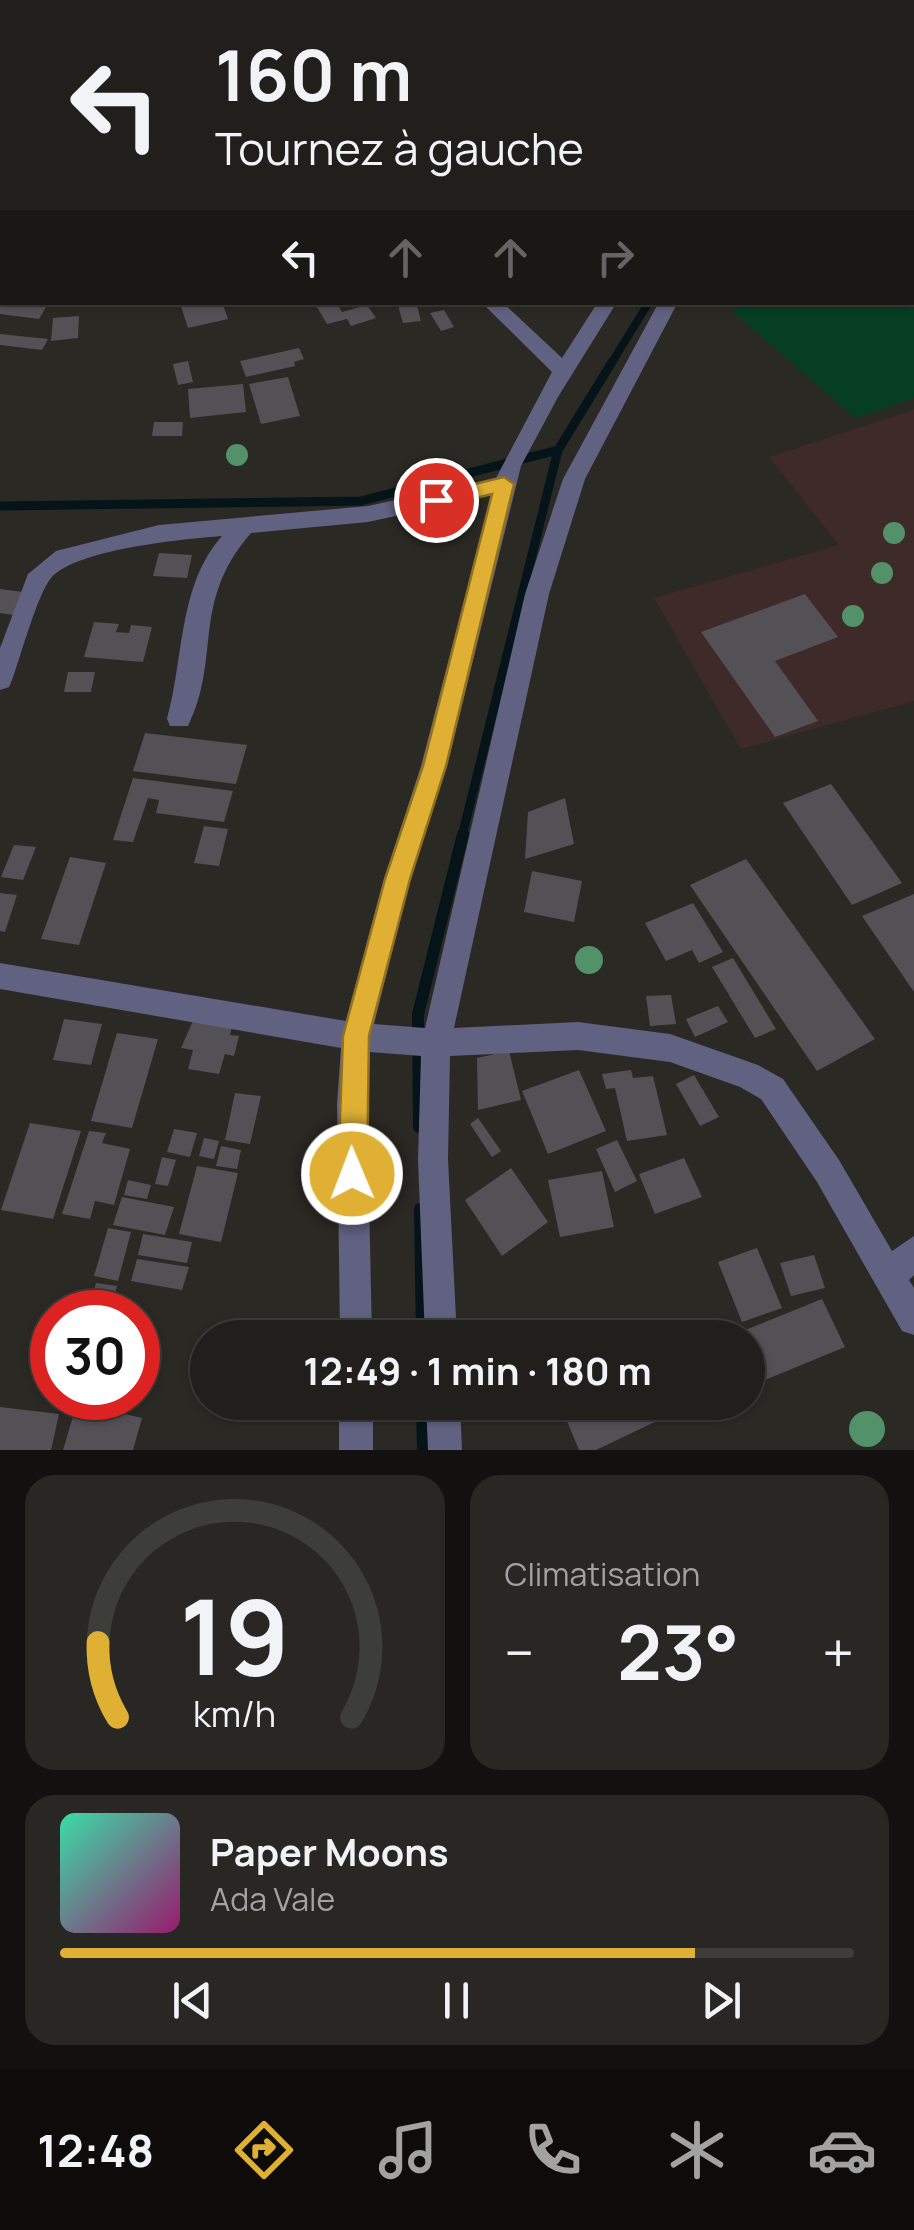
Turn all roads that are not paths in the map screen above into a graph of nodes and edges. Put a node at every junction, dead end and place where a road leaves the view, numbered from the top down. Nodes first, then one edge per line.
1 (493, 305) edge
2 (606, 305) edge
3 (667, 305) edge
4 (563, 371) junction
5 (512, 464) junction
6 (244, 525) junction
7 (0, 680) edge
8 (180, 720) dead end
9 (0, 976) edge
10 (356, 1036) junction
11 (436, 1043) junction
12 (914, 1252) edge
13 (890, 1276) junction
14 (914, 1319) edge
15 (356, 1320) edge
16 (439, 1320) edge
17 (356, 1420) edge
18 (444, 1420) edge
19 (356, 1450) edge
20 (445, 1450) edge

1 - 4 street
2 - 4 street
3 - 11 street
4 - 5 street
5 - 6 street
5 - 10 street
6 - 7 street
6 - 8 street
9 - 10 street
10 - 11 street
10 - 15 street
11 - 13 street
11 - 16 street
12 - 13 street
13 - 14 street
17 - 19 street
18 - 20 street

